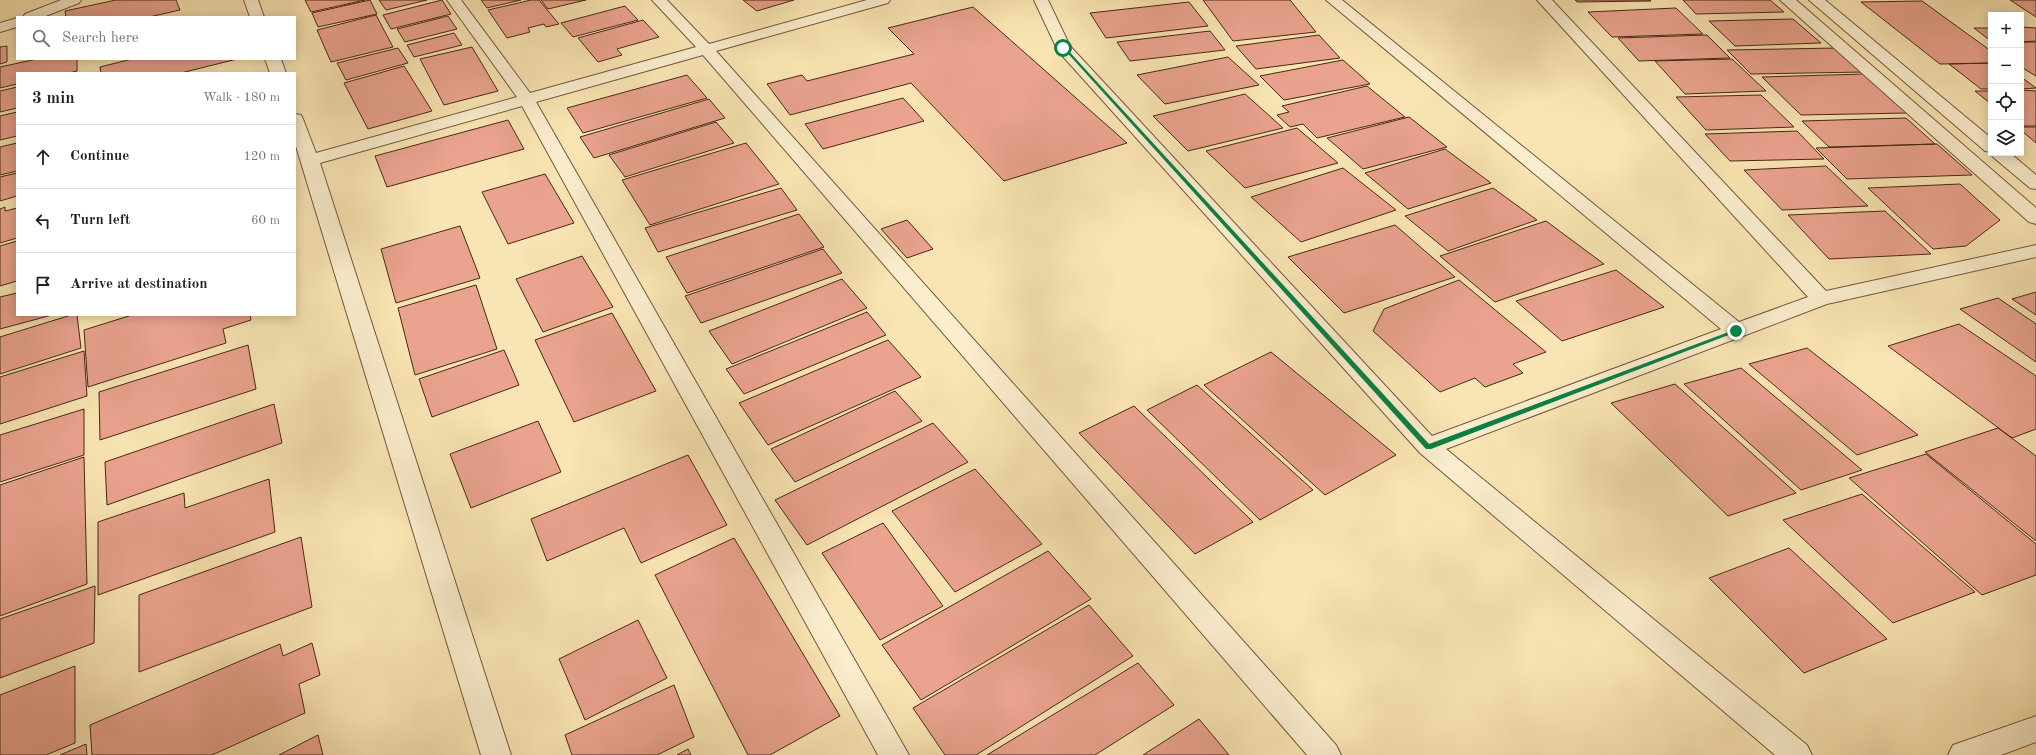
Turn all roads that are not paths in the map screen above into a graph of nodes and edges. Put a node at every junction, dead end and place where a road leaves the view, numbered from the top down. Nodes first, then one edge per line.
1 (74, 0) edge
2 (251, 0) edge
3 (454, 0) edge
4 (659, 0) edge
5 (883, 0) edge
6 (1041, 0) edge
7 (1333, 0) edge
8 (1544, 0) edge
9 (1787, 0) edge
10 (1816, 0) edge
11 (33, 16) edge
12 (257, 16) edge
13 (16, 22) edge
14 (0, 28) edge
15 (706, 49) junction
16 (273, 60) edge
17 (278, 72) edge
18 (527, 100) junction
19 (296, 123) edge
20 (1988, 144) edge
21 (2003, 156) edge
22 (310, 160) junction
23 (2036, 184) edge
24 (2036, 218) edge
25 (2036, 251) edge
26 (1822, 299) junction
27 (1736, 331) junction
28 (1428, 447) junction
29 (2036, 728) edge
30 (496, 755) edge
31 (894, 755) edge
32 (1326, 755) edge
33 (1797, 755) edge
34 (1963, 755) edge

1 - 11 street
2 - 12 street
3 - 18 street
4 - 15 street
5 - 15 street
6 - 28 street
7 - 27 street
8 - 26 street
9 - 24 street
10 - 20 street
13 - 14 street
15 - 18 street
15 - 32 street
16 - 17 street
18 - 22 street
18 - 31 street
19 - 22 street
21 - 23 street
22 - 30 street
25 - 26 street
26 - 27 street
27 - 28 street
28 - 33 street
29 - 34 street

